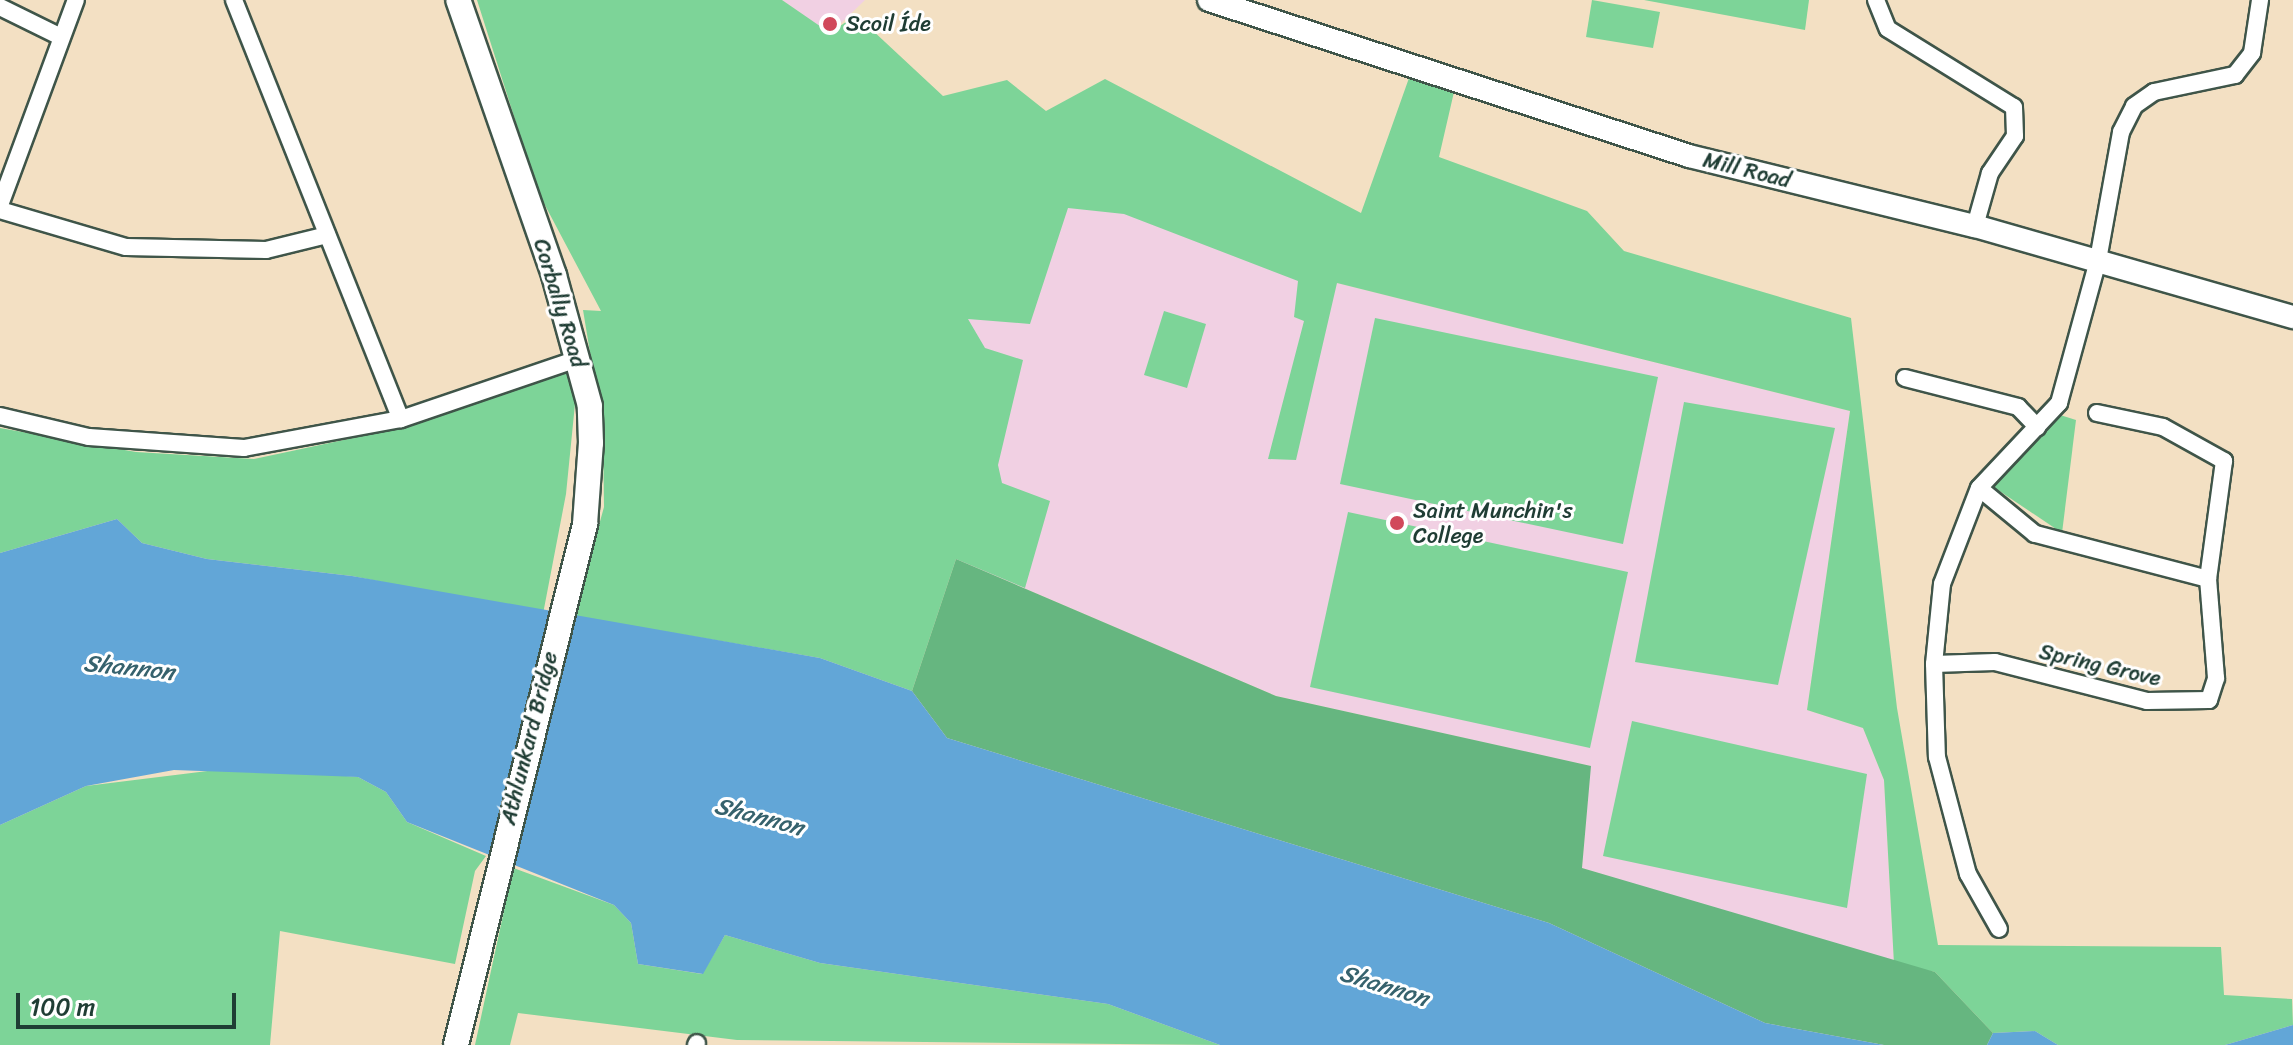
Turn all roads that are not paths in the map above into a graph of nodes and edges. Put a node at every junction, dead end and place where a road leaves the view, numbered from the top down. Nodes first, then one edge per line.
1 (76, 0) edge
2 (234, 0) edge
3 (458, 0) edge
4 (1209, 0) edge
5 (1876, 0) edge
6 (2260, 0) edge
7 (0, 7) edge
8 (61, 37) junction
9 (0, 207) edge
10 (1975, 226) junction
11 (327, 235) junction
12 (2098, 260) junction
13 (2293, 317) edge
14 (577, 359) junction
15 (1905, 378) dead end
16 (2097, 413) dead end
17 (0, 416) edge
18 (401, 419) junction
19 (2037, 427) junction
20 (1979, 488) junction
21 (2208, 579) junction
22 (561, 615) joint
23 (1934, 664) junction
24 (1999, 929) dead end
25 (456, 1045) edge

1 - 8 street
2 - 11 street
3 - 14 main road, Corbally Road
4 - 10 street, Mill Road
5 - 10 street
6 - 12 street
7 - 8 street
8 - 9 street
9 - 11 street
10 - 12 street, Mill Road
11 - 18 street
12 - 13 street, Mill Road
12 - 19 street
14 - 18 street
14 - 22 main road, Corbally Road
15 - 19 street
16 - 21 street
17 - 18 street
19 - 20 street
20 - 21 street
20 - 23 street
21 - 23 street, Spring Grove
22 - 25 main road, Athlunkard Bridge
23 - 24 street

